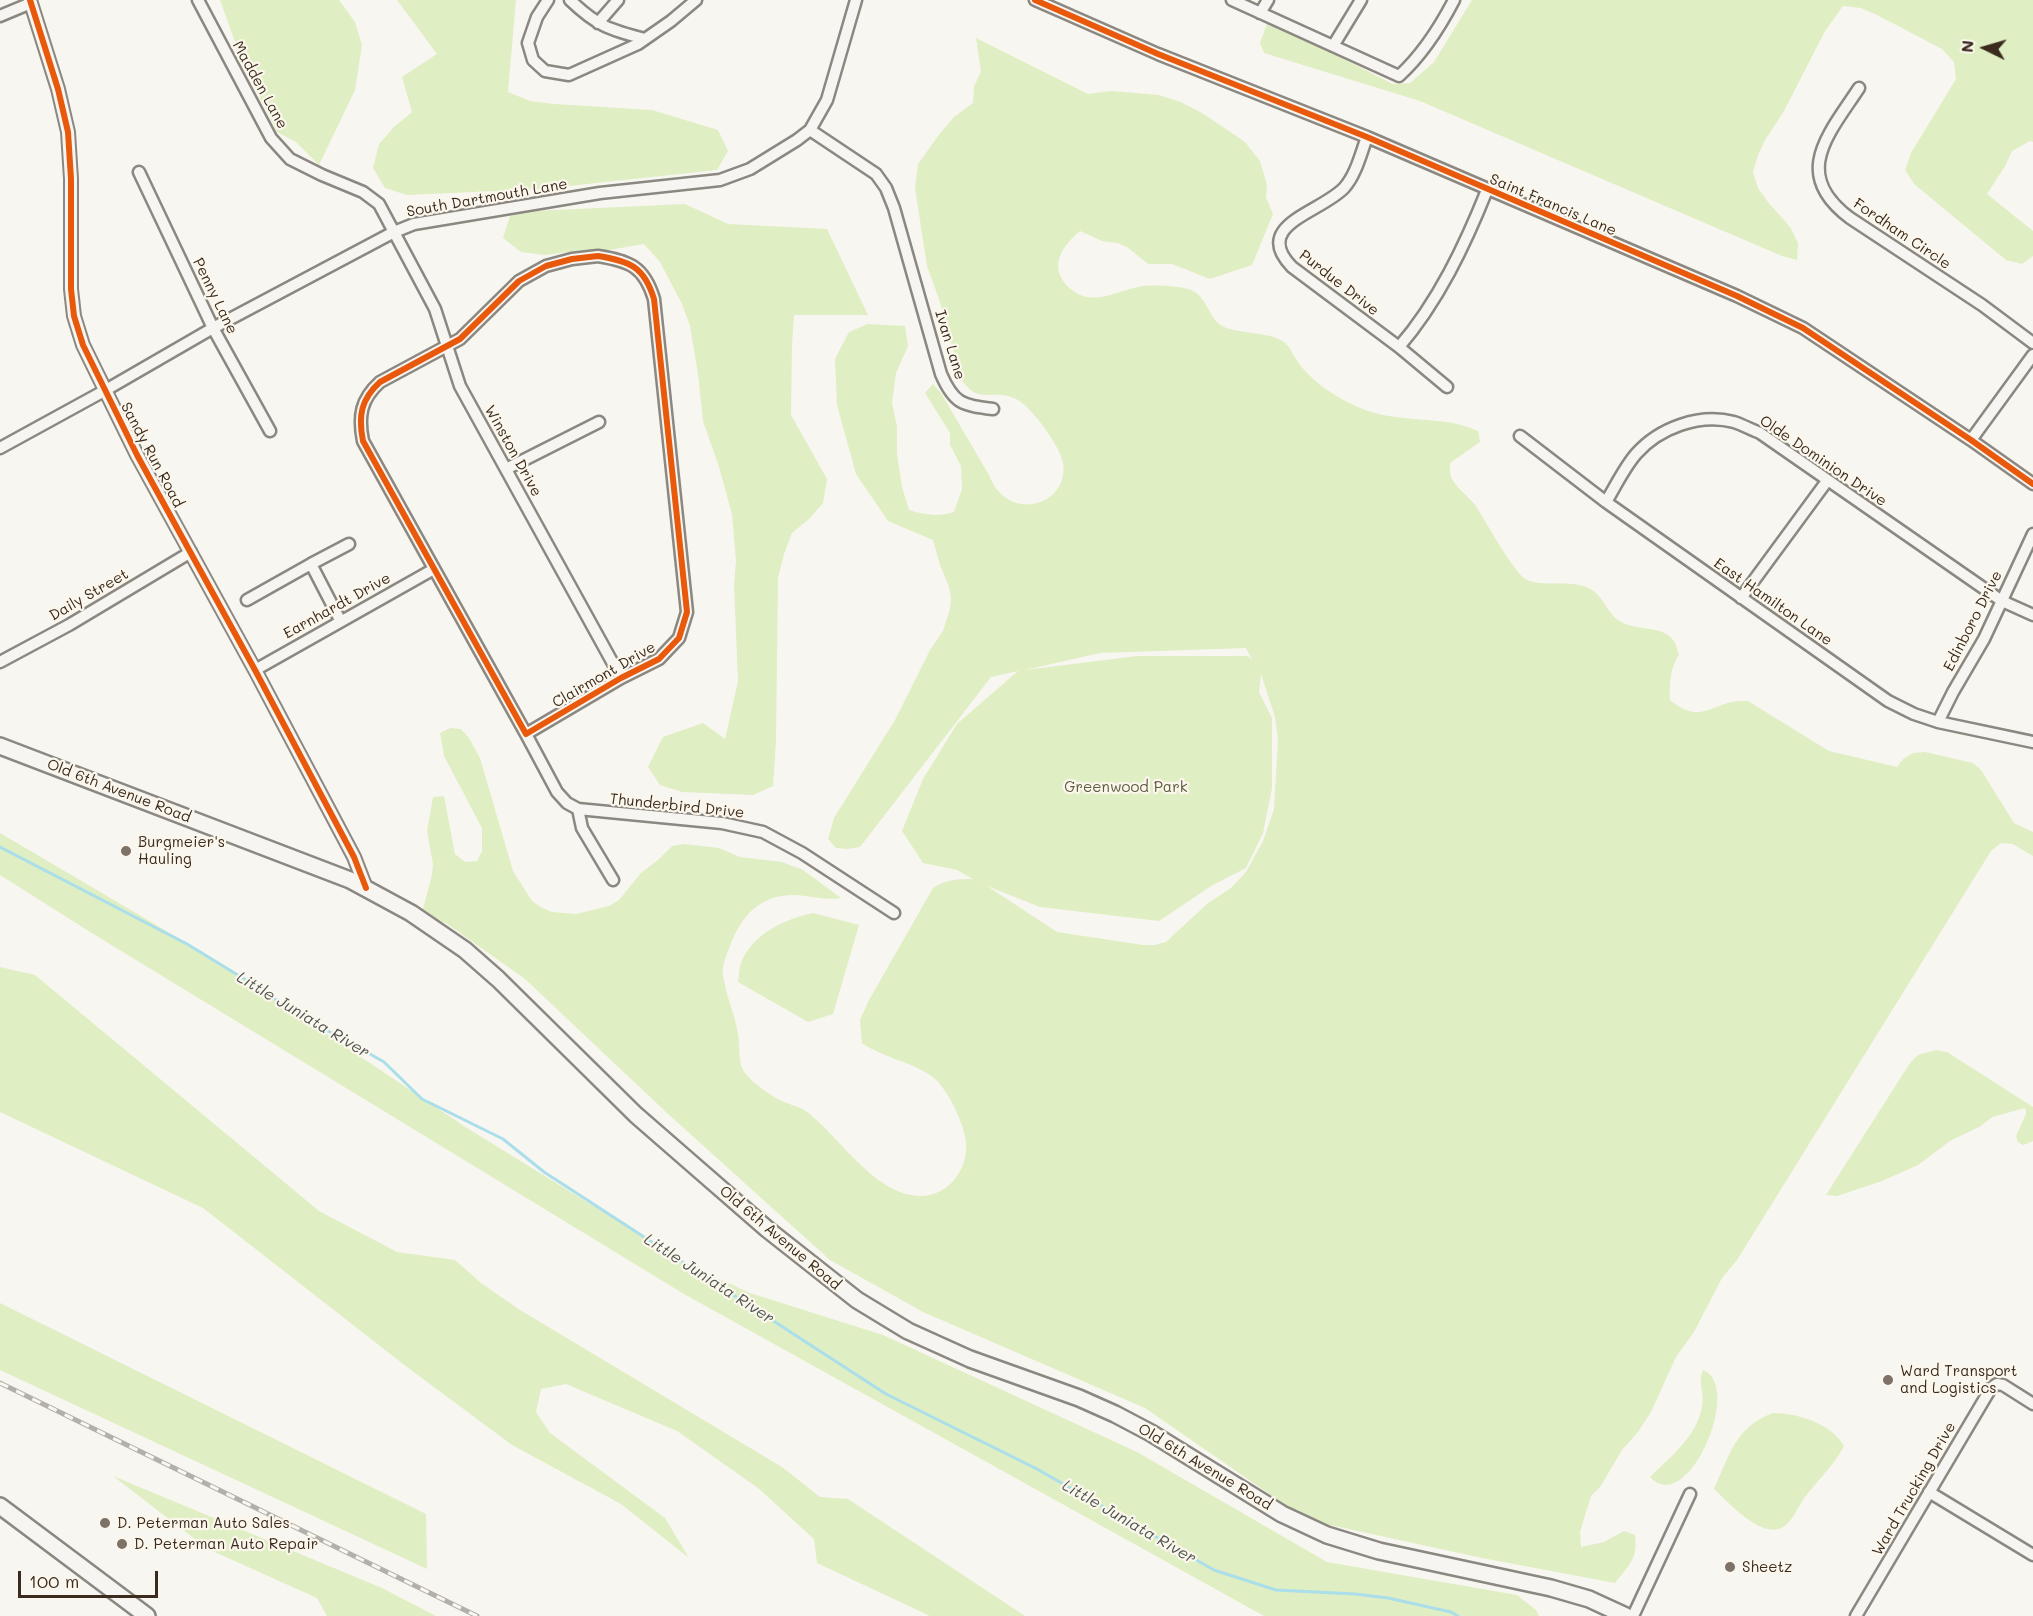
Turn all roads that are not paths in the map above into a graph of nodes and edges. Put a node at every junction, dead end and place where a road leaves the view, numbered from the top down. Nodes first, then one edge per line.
1 (198, 0) edge
2 (548, 0) edge
3 (570, 0) edge
4 (618, 0) edge
5 (696, 0) edge
6 (856, 0) edge
7 (1035, 0) edge
8 (1232, 0) edge
9 (1268, 0) edge
10 (1361, 0) edge
11 (1454, 0) edge
12 (30, 2) edge
13 (1260, 13) junction
14 (0, 16) edge
15 (598, 23) junction
16 (645, 39) junction
17 (1333, 46) junction
18 (1859, 88) dead end
19 (810, 130) junction
20 (1367, 137) junction
21 (139, 172) dead end
22 (1487, 190) junction
23 (394, 232) junction
24 (213, 328) junction
25 (2033, 343) edge
26 (448, 345) junction
27 (1399, 347) junction
28 (2033, 355) edge
29 (1447, 387) dead end
30 (104, 391) junction
31 (993, 409) dead end
32 (599, 422) dead end
33 (270, 431) dead end
34 (1520, 436) dead end
35 (1971, 440) junction
36 (0, 448) edge
37 (506, 469) junction
38 (1827, 481) junction
39 (2033, 484) edge
40 (1606, 502) junction
41 (2033, 534) edge
42 (349, 544) dead end
43 (191, 552) junction
44 (311, 564) junction
45 (434, 568) junction
46 (1741, 598) junction
47 (247, 600) dead end
48 (2002, 601) junction
49 (2033, 615) edge
50 (340, 620) junction
51 (0, 662) edge
52 (255, 670) junction
53 (621, 678) junction
54 (1938, 722) junction
55 (526, 734) junction
56 (2033, 742) edge
57 (0, 746) edge
58 (578, 809) junction
59 (613, 880) dead end
60 (366, 888) junction
61 (894, 913) dead end
62 (2033, 1404) edge
63 (1929, 1492) junction
64 (1690, 1494) dead end
65 (0, 1506) edge
66 (2033, 1555) edge
67 (147, 1616) edge
68 (1626, 1616) edge
69 (1633, 1616) edge
70 (1856, 1616) edge

1 - 23 street, Madden Lane
2 - 16 street
3 - 15 street
4 - 15 street
5 - 16 street
6 - 19 street, South Dartmouth Lane
7 - 20 street, Saint Francis Lane
8 - 13 street
9 - 13 street
10 - 17 street
11 - 17 street
12 - 14 street
12 - 30 street, Sandy Run Road
13 - 17 street
15 - 16 street
18 - 25 street, Fordham Circle
19 - 23 street, South Dartmouth Lane
19 - 31 street, Ivan Lane
20 - 22 street, Saint Francis Lane
20 - 27 street, Purdue Drive
21 - 24 street, Penny Lane
22 - 27 street
22 - 35 street, Saint Francis Lane
23 - 24 street, South Dartmouth Lane
23 - 26 street, Winston Drive
24 - 30 street, South Dartmouth Lane
24 - 33 street, Penny Lane
26 - 37 street, Winston Drive
26 - 45 street, Clairmont Drive
26 - 53 street, Clairmont Drive
27 - 29 street, Purdue Drive
28 - 35 street
30 - 36 street, South Dartmouth Lane
30 - 43 street, Sandy Run Road
32 - 37 street
34 - 40 street, East Hamilton Lane
35 - 39 street, Saint Francis Lane
37 - 53 street, Winston Drive
38 - 40 street, Olde Dominion Drive
38 - 46 street
38 - 48 street, Olde Dominion Drive
40 - 46 street, East Hamilton Lane
41 - 48 street, Edinboro Drive
42 - 44 street
43 - 51 street, Daily Street
43 - 52 street, Sandy Run Road
44 - 47 street
44 - 50 street
45 - 50 street, Earnhardt Drive
45 - 55 street, Clairmont Drive
46 - 54 street, East Hamilton Lane
48 - 49 street, Olde Dominion Drive
48 - 54 street, Edinboro Drive
50 - 52 street, Earnhardt Drive
52 - 60 street, Sandy Run Road
53 - 55 street, Clairmont Drive
54 - 56 street, East Hamilton Lane
55 - 58 street, Clairmont Drive
57 - 60 main road, Old 6th Avenue Road
58 - 59 street
58 - 61 street, Thunderbird Drive
60 - 68 main road, Old 6th Avenue Road
62 - 63 street, Ward Trucking Drive
63 - 66 street
63 - 70 street, Ward Trucking Drive
64 - 69 street
65 - 67 main road

